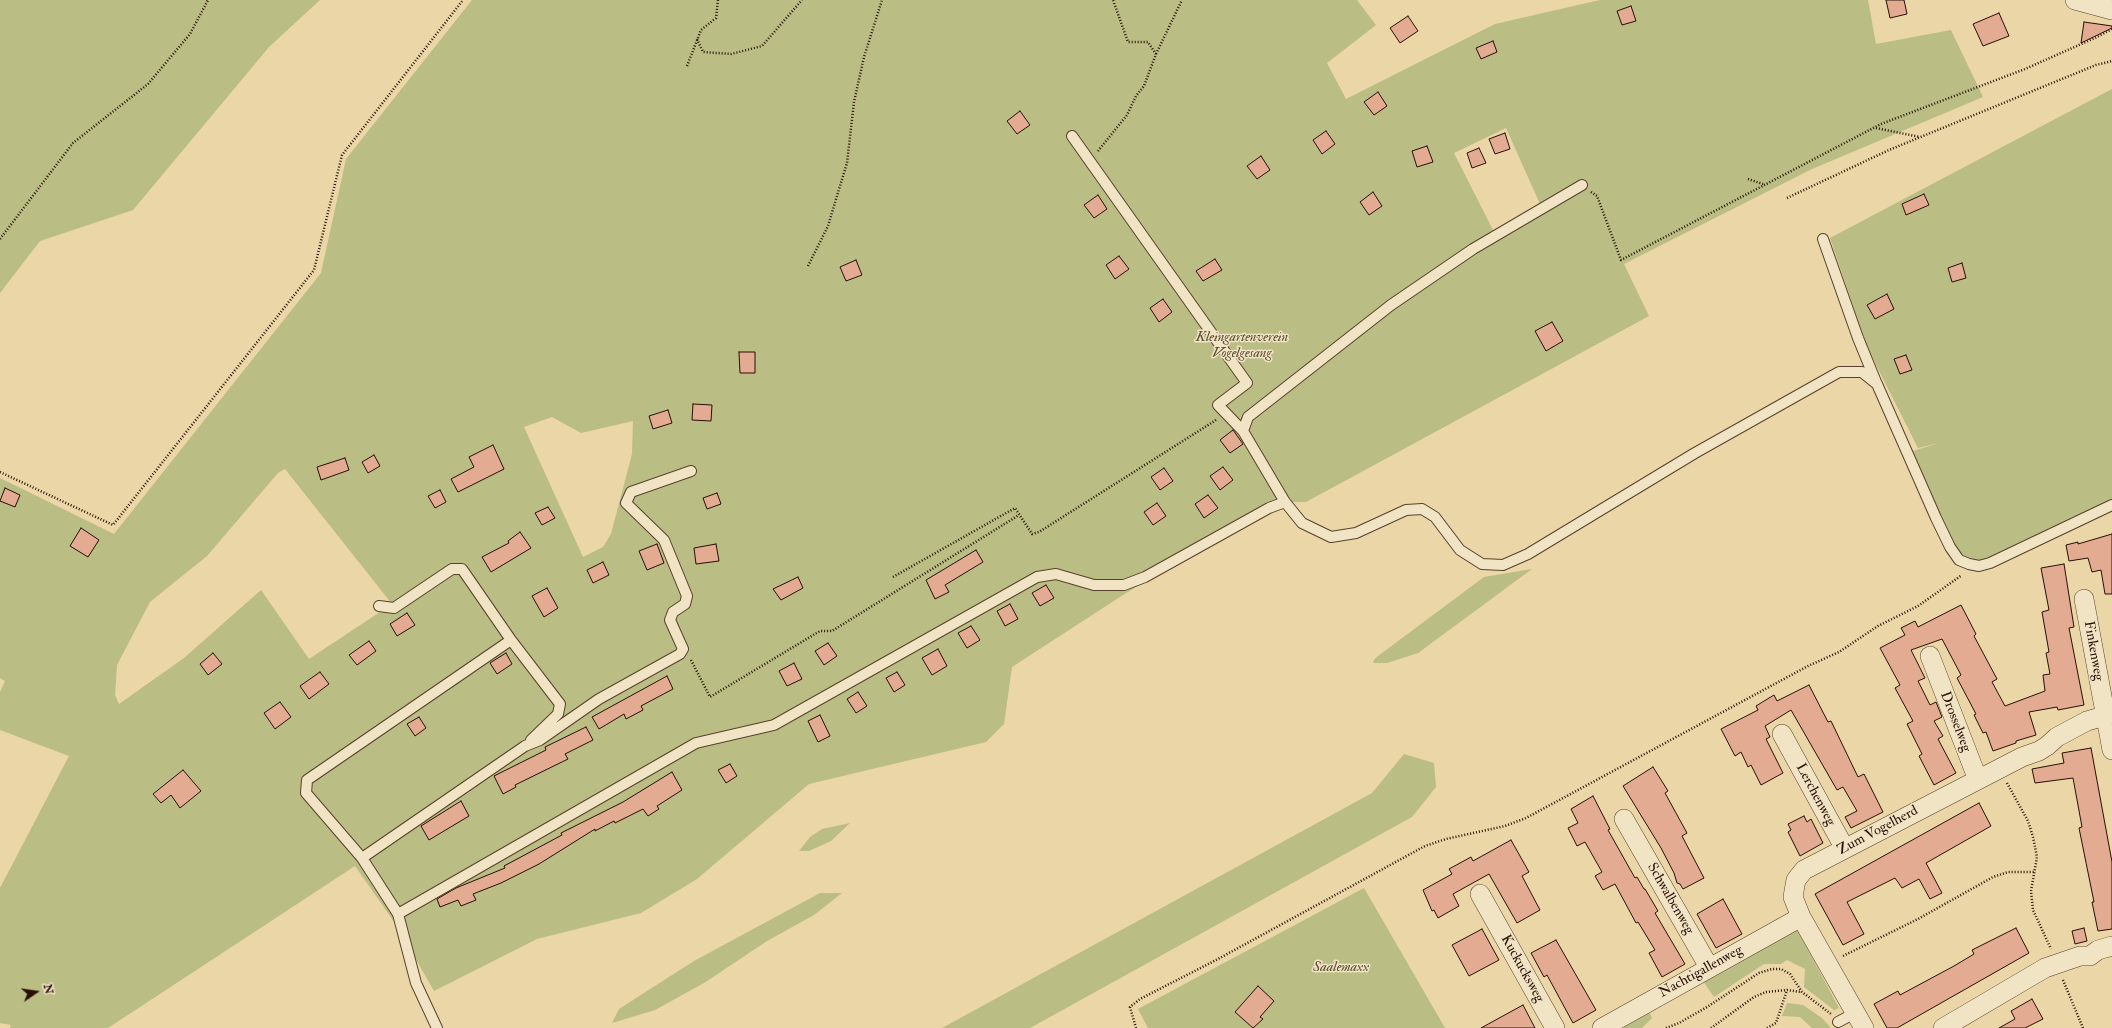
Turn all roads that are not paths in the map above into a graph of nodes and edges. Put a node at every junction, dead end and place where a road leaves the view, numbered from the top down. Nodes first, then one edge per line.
1 (2075, 0) edge
2 (2112, 10) edge
3 (1072, 136) dead end
4 (1582, 185) road end
5 (1823, 239) dead end
6 (1877, 384) junction
7 (1243, 431) junction
8 (691, 471) dead end
9 (1285, 502) junction
10 (2112, 505) edge
11 (2084, 599) dead end
12 (380, 606) dead end
13 (511, 640) junction
14 (1929, 662) dead end
15 (2108, 714) edge
16 (1783, 739) dead end
17 (525, 746) junction
18 (2112, 750) edge
19 (1978, 780) junction
20 (1626, 829) dead end
21 (1845, 849) junction
22 (362, 858) junction
23 (1482, 907) dead end
24 (398, 914) junction
25 (1801, 917) junction
26 (2112, 946) edge
27 (1709, 967) junction
28 (1859, 1020) edge
29 (1838, 1022) road end
30 (437, 1028) edge
31 (1554, 1028) edge
32 (1602, 1028) edge
33 (1943, 1028) edge

1 - 2 street
3 - 7 lane
4 - 7 lane
5 - 6 lane
6 - 9 lane
6 - 10 lane
7 - 9 lane
8 - 17 lane
9 - 24 lane
11 - 15 street, Finkenweg
12 - 13 lane
13 - 17 lane
13 - 22 lane
14 - 19 street, Drosselweg
15 - 18 street, Finkenweg
15 - 19 street, Zum Vogelherd
16 - 21 street, Lerchenweg
17 - 22 lane
19 - 21 street, Zum Vogelherd
20 - 27 street, Schwalbenweg
21 - 25 street, Zum Vogelherd
22 - 24 lane
23 - 31 street, Kuckucksweg
24 - 30 lane
25 - 27 street, Nachtigallenweg
25 - 28 street, Zum Vogelherd
26 - 33 street
27 - 32 street, Nachtigallenweg
28 - 29 lane

